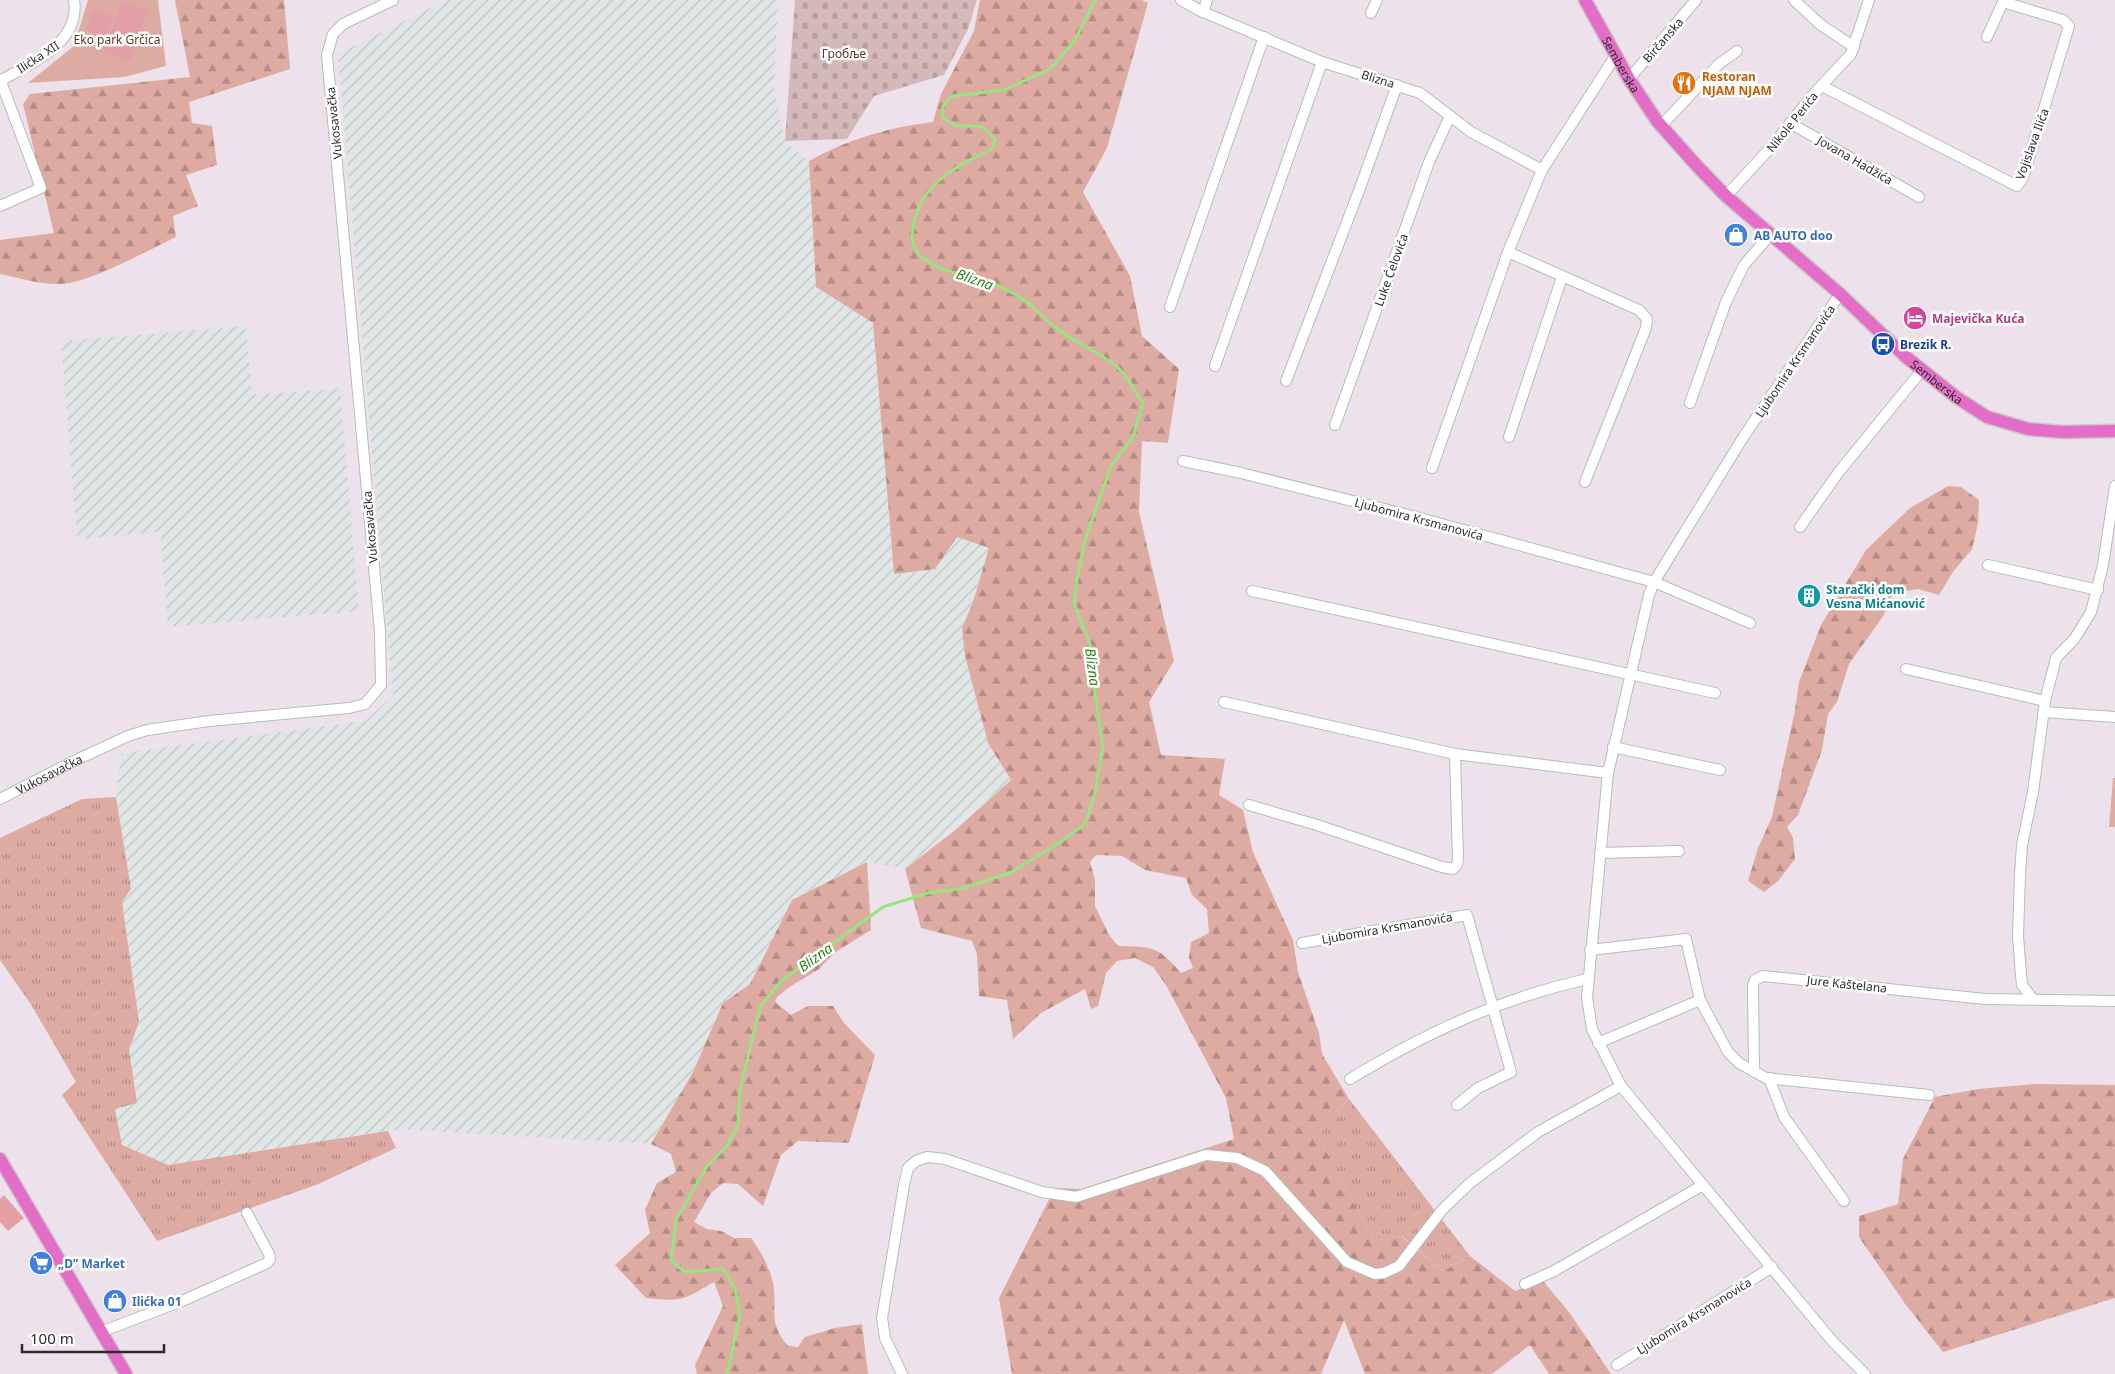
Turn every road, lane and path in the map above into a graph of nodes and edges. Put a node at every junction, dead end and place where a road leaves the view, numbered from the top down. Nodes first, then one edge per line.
1 (74, 0) edge
2 (393, 0) edge
3 (1181, 0) edge
4 (1207, 0) edge
5 (1376, 0) edge
6 (1585, 0) edge
7 (1696, 0) edge
8 (1794, 0) edge
9 (1869, 0) edge
10 (1203, 12) junction
11 (1370, 13) dead end
12 (1264, 37) junction
13 (1987, 37) dead end
14 (1854, 47) junction
15 (1737, 51) dead end
16 (1616, 55) junction
17 (1322, 62) junction
18 (1629, 79) junction
19 (0, 80) edge
20 (1397, 85) junction
21 (1822, 86) junction
22 (1450, 116) junction
23 (1790, 124) junction
24 (1661, 126) junction
25 (1542, 170) junction
26 (1726, 196) junction
27 (1919, 197) dead end
28 (0, 206) edge
29 (1770, 234) junction
30 (1508, 252) junction
31 (1562, 276) junction
32 (1840, 294) junction
33 (1170, 307) dead end
34 (1215, 366) dead end
35 (1922, 370) junction
36 (1286, 381) dead end
37 (1690, 403) dead end
38 (1336, 426) dead end
39 (2115, 431) edge
40 (1509, 437) dead end
41 (1183, 461) dead end
42 (1432, 468) dead end
43 (1585, 482) dead end
44 (2115, 486) edge
45 (1800, 526) dead end
46 (1988, 565) dead end
47 (1654, 582) junction
48 (2098, 590) junction
49 (1252, 591) dead end
50 (1750, 623) dead end
51 (1906, 669) dead end
52 (1632, 673) junction
53 (1715, 693) dead end
54 (1224, 702) dead end
55 (2044, 707) junction
56 (2115, 717) edge
57 (1613, 747) junction
58 (1455, 754) junction
59 (1720, 770) dead end
60 (1608, 773) junction
61 (0, 799) edge
62 (1249, 806) dead end
63 (1679, 851) dead end
64 (1600, 852) junction
65 (1302, 943) dead end
66 (1590, 950) junction
67 (1587, 980) junction
68 (2022, 985) junction
69 (2032, 998) junction
70 (2013, 999) junction
71 (1700, 1000) junction
72 (2115, 1001) edge
73 (1492, 1006) junction
74 (1598, 1043) junction
75 (1754, 1072) junction
76 (1769, 1078) junction
77 (1350, 1079) dead end
78 (1621, 1086) junction
79 (1929, 1095) dead end
80 (1457, 1105) dead end
81 (2, 1168) edge
82 (1703, 1185) junction
83 (1844, 1201) dead end
84 (248, 1213) dead end
85 (1772, 1267) junction
86 (1526, 1284) dead end
87 (101, 1332) junction
88 (1617, 1365) dead end
89 (126, 1374) edge
90 (902, 1374) edge
91 (1865, 1374) edge

1 - 19 street, Ilićka XII
2 - 61 street, Vukosavačka
3 - 10 street, Blizna
4 - 10 street
5 - 11 street
6 - 16 main road, Semberska
7 - 18 street, Birčanska
8 - 14 street
9 - 14 street, Nikole Perića
10 - 12 street, Blizna
12 - 17 street, Blizna
12 - 33 street
13 - 21 street, Vojislava Ilića
14 - 21 street, Nikole Perića
15 - 24 street
16 - 18 main road, Semberska
16 - 25 street
17 - 20 street, Blizna
17 - 34 street
18 - 24 main road, Semberska
19 - 28 street
20 - 22 street, Blizna
20 - 36 street
21 - 23 street, Nikole Perića
22 - 25 street, Blizna
22 - 38 street, Luke Ćelovića
23 - 26 street, Nikole Perića
23 - 27 street, Jovana Hadžića
24 - 26 main road, Semberska
25 - 30 street
26 - 29 main road, Semberska
29 - 32 main road, Semberska
29 - 37 street
30 - 31 street
30 - 42 street
31 - 40 street
31 - 43 street
32 - 35 main road, Semberska
32 - 47 street, Ljubomira Krsmanovića
35 - 39 main road, Semberska
35 - 45 street
41 - 47 street, Ljubomira Krsmanovića
44 - 48 street
46 - 48 street
47 - 50 street, Ljubomira Krsmanovića
47 - 52 street, Ljubomira Krsmanovića
48 - 55 street
49 - 52 street
51 - 55 street
52 - 53 street
52 - 57 street, Ljubomira Krsmanovića
54 - 58 street
55 - 56 street
55 - 68 street
57 - 59 street
57 - 60 street, Ljubomira Krsmanovića
58 - 60 street
58 - 62 street
60 - 64 street, Ljubomira Krsmanovića
63 - 64 street
64 - 66 street, Ljubomira Krsmanovića
65 - 73 street, Ljubomira Krsmanovića
66 - 67 street, Ljubomira Krsmanovića
66 - 71 street
67 - 73 street
67 - 74 street, Ljubomira Krsmanovića
68 - 69 street
68 - 70 street
69 - 70 street, Jure Kaštelana
69 - 72 street, Jure Kaštelana
70 - 75 street, Jure Kaštelana
71 - 74 street
71 - 75 street
73 - 77 street
73 - 80 street, Ljubomira Krsmanovića
74 - 78 street, Ljubomira Krsmanovića
75 - 76 street
76 - 79 street
76 - 83 street
78 - 82 street, Ljubomira Krsmanovića
78 - 90 street
81 - 87 main road
82 - 85 street, Ljubomira Krsmanovića
82 - 86 street
84 - 87 street
85 - 88 street, Ljubomira Krsmanovića
85 - 91 street, Ljubomira Krsmanovića
87 - 89 main road

